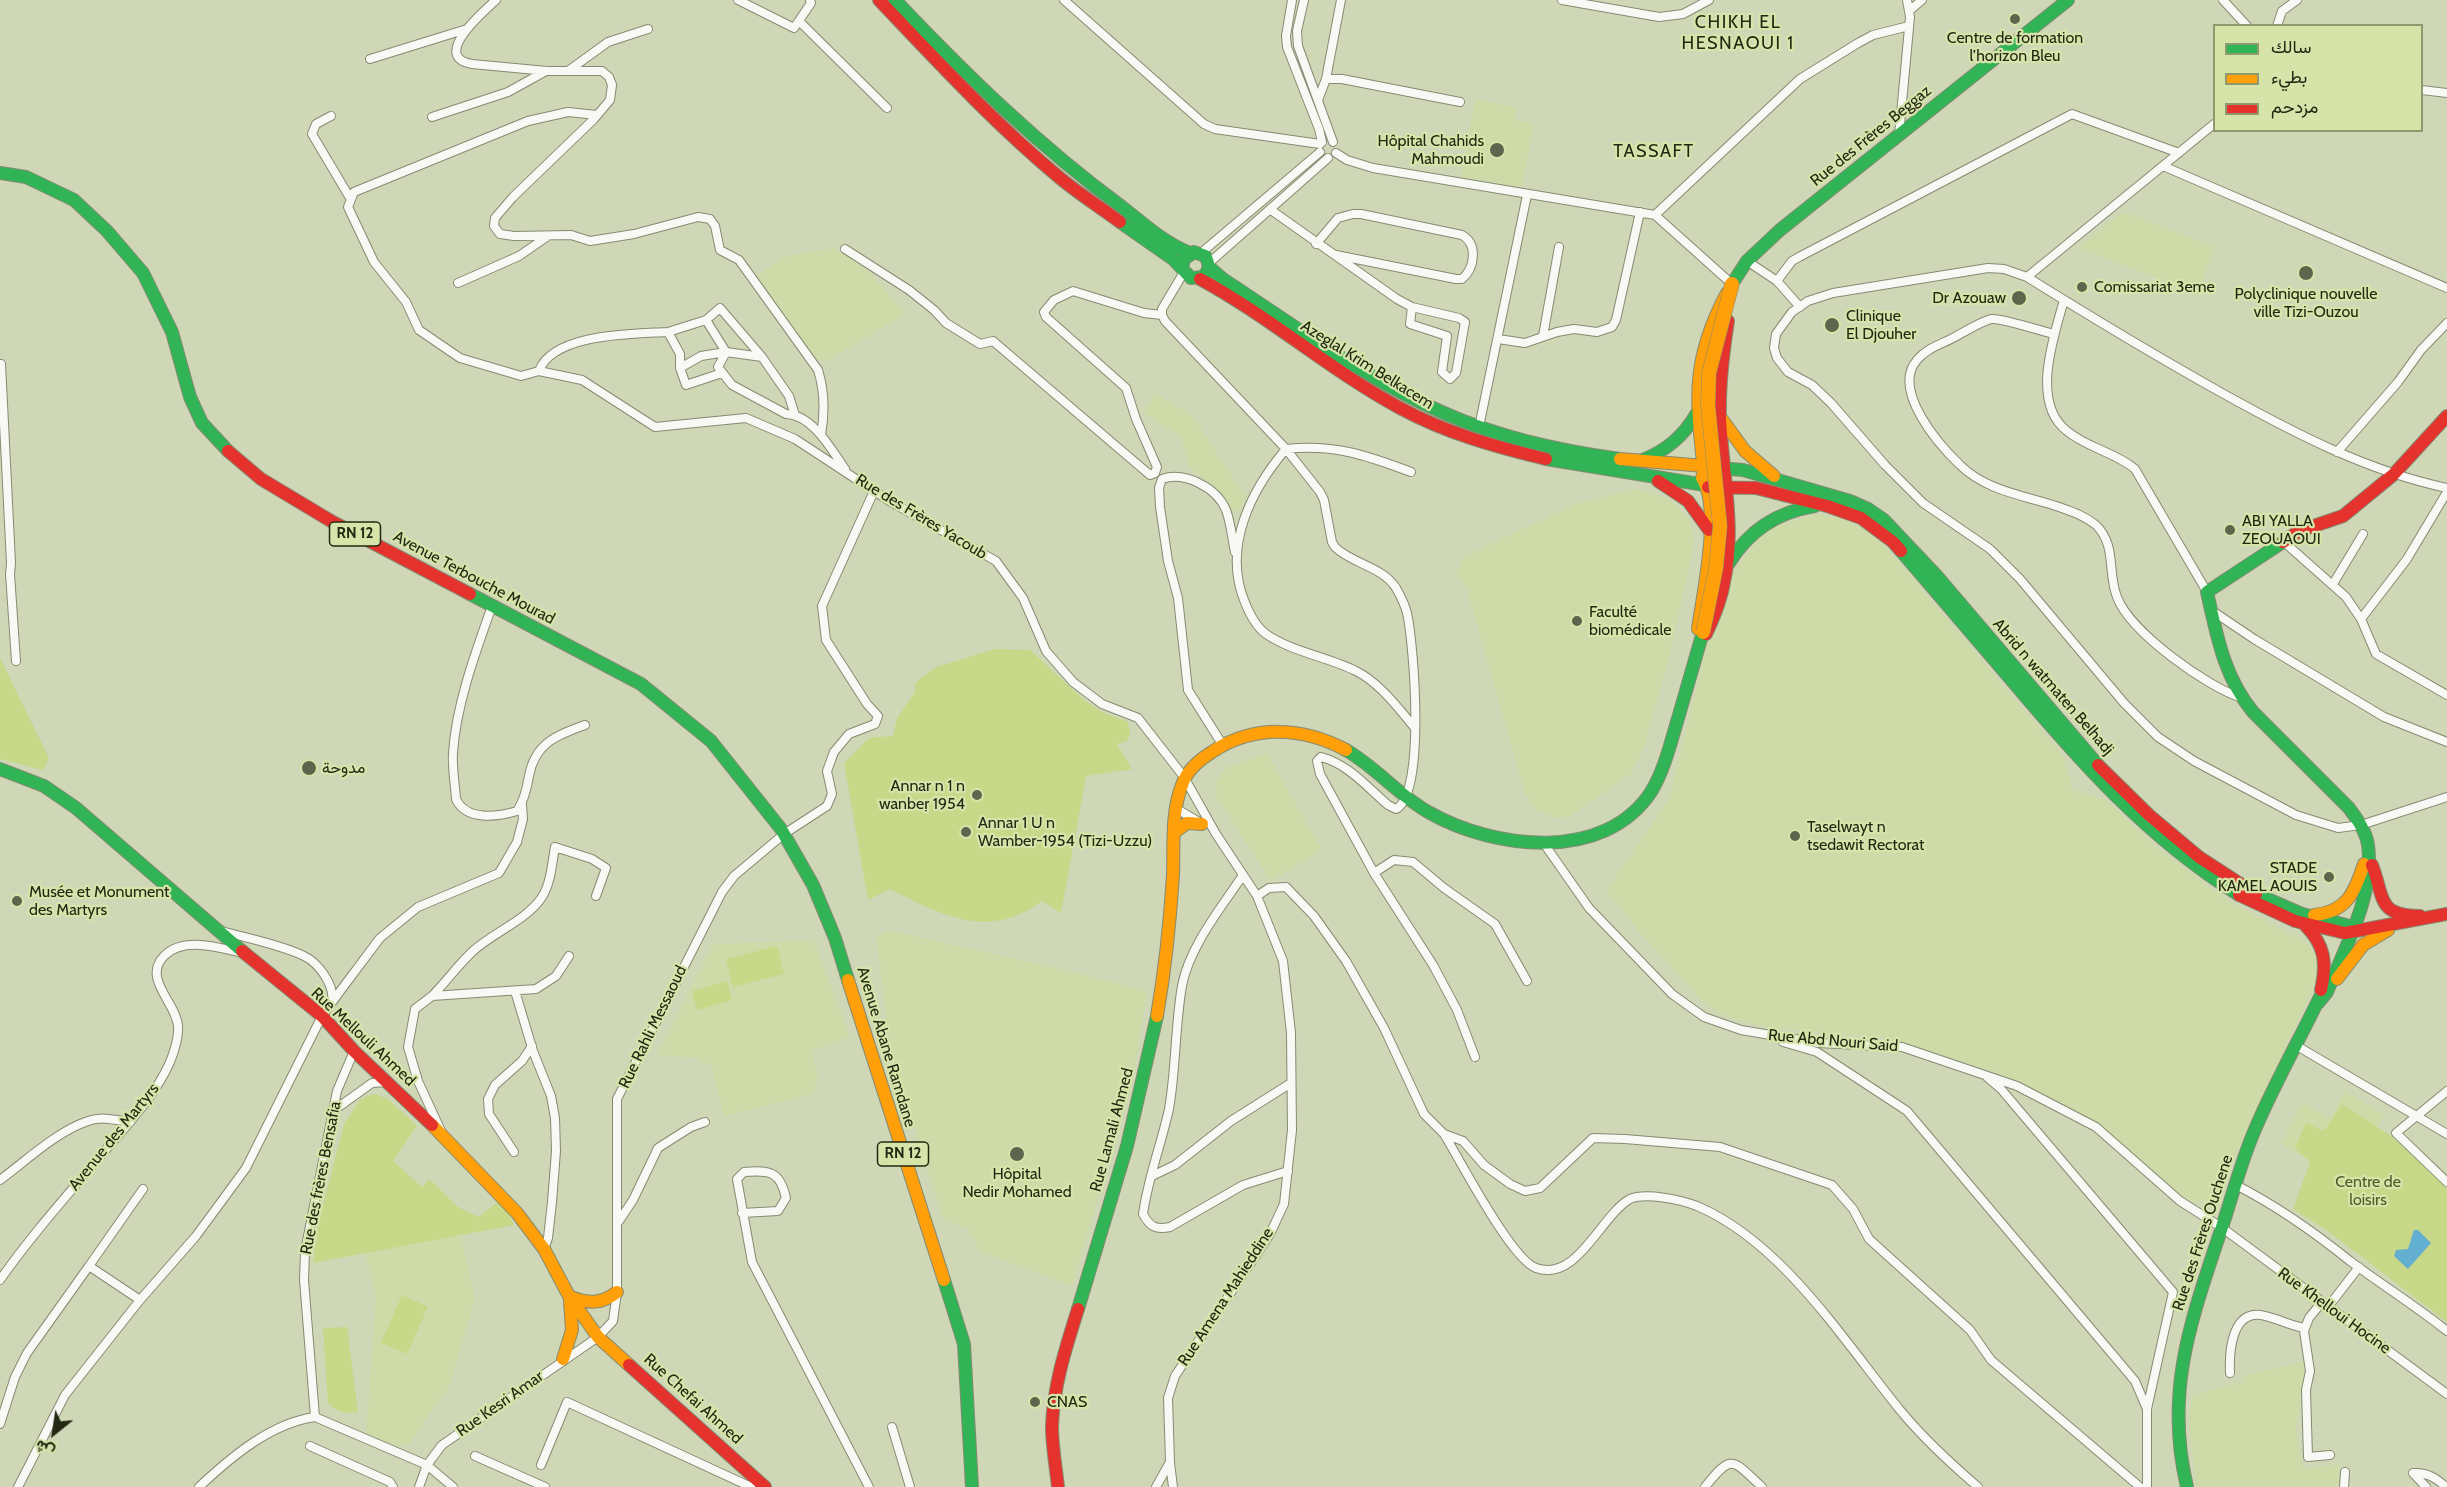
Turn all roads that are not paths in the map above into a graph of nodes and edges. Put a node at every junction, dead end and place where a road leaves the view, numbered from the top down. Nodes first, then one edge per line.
1 (496, 0) edge
2 (738, 0) edge
3 (810, 0) edge
4 (879, 0) edge
5 (895, 0) edge
6 (1064, 0) edge
7 (1292, 0) edge
8 (1304, 0) edge
9 (1341, 0) edge
10 (1562, 0) edge
11 (1709, 0) edge
12 (1907, 0) edge
13 (1922, 0) edge
14 (2068, 0) edge
15 (2223, 0) edge
16 (2297, 0) edge
17 (1909, 11) junction
18 (800, 22) junction
19 (2245, 24) edge
20 (2278, 24) edge
21 (1909, 26) junction
22 (466, 29) junction
23 (648, 29) dead end
24 (370, 60) dead end
25 (547, 71) junction
26 (568, 71) junction
27 (1326, 79) junction
28 (2423, 90) edge
29 (2447, 93) edge
30 (1318, 100) junction
31 (1460, 102) dead end
32 (887, 108) dead end
33 (597, 115) junction
34 (331, 116) dead end
35 (432, 117) dead end
36 (2213, 125) edge
37 (1899, 135) junction
38 (1333, 142) junction
39 (1321, 146) junction
40 (2179, 153) junction
41 (1332, 156) junction
42 (2163, 166) junction
43 (0, 173) edge
44 (1527, 195) junction
45 (350, 198) junction
46 (1271, 210) junction
47 (1640, 212) junction
48 (1655, 215) junction
49 (549, 235) junction
50 (1316, 243) junction
51 (1559, 247) dead end
52 (845, 249) dead end
53 (1332, 255) junction
54 (1202, 259) junction
55 (1747, 261) junction
56 (1183, 270) junction
57 (2027, 277) junction
58 (1200, 279) junction
59 (1778, 281) junction
60 (458, 283) dead end
61 (1732, 284) junction
62 (2447, 288) edge
63 (2064, 300) junction
64 (1412, 307) junction
65 (1800, 307) junction
66 (1162, 315) junction
67 (706, 320) junction
68 (2447, 323) edge
69 (668, 332) junction
70 (2054, 334) junction
71 (1543, 336) junction
72 (1498, 339) junction
73 (726, 352) junction
74 (762, 357) junction
75 (1, 364) edge
76 (680, 368) junction
77 (538, 371) junction
78 (722, 373) junction
79 (1697, 413) junction
80 (795, 415) junction
81 (1720, 416) junction
82 (2447, 416) edge
83 (1479, 427) junction
84 (821, 435) junction
85 (1286, 449) junction
86 (2337, 452) junction
87 (1639, 462) junction
88 (1411, 472) dead end
89 (848, 474) junction
90 (2392, 475) junction
91 (1159, 476) junction
92 (1715, 476) junction
93 (1649, 477) junction
94 (1791, 485) junction
95 (2447, 490) edge
96 (874, 491) junction
97 (1827, 506) junction
98 (1711, 534) junction
99 (2363, 534) dead end
100 (2284, 542) junction
101 (1237, 562) junction
102 (1727, 567) junction
103 (2333, 584) junction
104 (2207, 592) junction
105 (492, 606) junction
106 (2211, 610) junction
107 (2361, 619) junction
108 (1701, 638) junction
109 (16, 661) dead end
110 (2447, 695) edge
111 (2242, 699) junction
112 (585, 725) dead end
113 (1415, 728) junction
114 (2447, 742) edge
115 (1222, 744) junction
116 (0, 769) edge
117 (1184, 777) junction
118 (2447, 797) edge
119 (1407, 798) junction
120 (522, 804) junction
121 (1177, 809) junction
122 (1202, 824) junction
123 (2361, 825) junction
124 (1175, 832) junction
125 (784, 834) junction
126 (1216, 834) junction
127 (1545, 845) junction
128 (2367, 860) junction
129 (1374, 873) junction
130 (1243, 875) junction
131 (596, 896) dead end
132 (1257, 896) junction
133 (2446, 914) edge
134 (2303, 919) junction
135 (2402, 925) junction
136 (216, 929) junction
137 (2348, 929) junction
138 (244, 953) junction
139 (569, 956) dead end
140 (1527, 981) dead end
141 (515, 991) junction
142 (2322, 995) junction
143 (432, 996) junction
144 (332, 1003) junction
145 (322, 1016) junction
146 (1761, 1035) junction
147 (532, 1046) junction
148 (2297, 1046) junction
149 (354, 1050) junction
150 (1475, 1058) dead end
151 (1983, 1073) junction
152 (387, 1082) junction
153 (1292, 1083) junction
154 (2447, 1091) edge
155 (333, 1111) junction
156 (2416, 1115) junction
157 (130, 1122) junction
158 (705, 1122) dead end
159 (1444, 1134) junction
160 (2447, 1134) edge
161 (443, 1136) junction
162 (514, 1152) dead end
163 (1288, 1171) junction
164 (1152, 1176) junction
165 (0, 1180) edge
166 (2447, 1182) edge
167 (2236, 1185) junction
168 (143, 1189) dead end
169 (742, 1213) junction
170 (618, 1222) junction
171 (2221, 1227) junction
172 (544, 1249) junction
173 (89, 1266) junction
174 (2359, 1267) junction
175 (0, 1280) edge
176 (617, 1292) junction
177 (569, 1296) junction
178 (140, 1300) junction
179 (2325, 1305) junction
180 (2306, 1328) junction
181 (2447, 1331) edge
182 (598, 1337) junction
183 (563, 1359) junction
184 (2230, 1373) dead end
185 (2447, 1394) edge
186 (2147, 1409) junction
187 (315, 1417) junction
188 (0, 1424) edge
189 (892, 1428) dead end
190 (310, 1446) dead end
191 (2330, 1455) dead end
192 (476, 1456) dead end
193 (1170, 1462) junction
194 (427, 1465) junction
195 (541, 1466) dead end
196 (2345, 1472) dead end
197 (18, 1487) edge
198 (199, 1487) edge
199 (393, 1487) edge
200 (419, 1487) edge
201 (453, 1487) edge
202 (544, 1487) edge
203 (751, 1487) edge
204 (765, 1487) edge
205 (869, 1487) edge
206 (910, 1487) edge
207 (972, 1487) edge
208 (1058, 1487) edge
209 (1156, 1487) edge
210 (1173, 1487) edge
211 (1705, 1487) edge
212 (1762, 1487) edge
213 (1978, 1487) edge
214 (2140, 1487) edge
215 (2147, 1487) edge
216 (2187, 1487) edge
217 (2344, 1487) edge
218 (2426, 1487) edge
219 (2446, 1487) edge

1 - 22 street
2 - 18 street
3 - 18 street
4 - 56 main road
5 - 54 main road, Azeglal Krim Belkacem
6 - 39 street
7 - 39 street
8 - 30 street
9 - 27 street
10 - 11 street
12 - 17 street
13 - 17 street
14 - 37 main road, Rue des Frères Beggaz
15 - 19 street
16 - 20 street
17 - 21 street
18 - 32 street
21 - 37 street
21 - 48 street
22 - 24 street
22 - 25 street
23 - 26 street
25 - 26 street
25 - 35 street
26 - 33 street
27 - 30 street
27 - 31 street
28 - 29 street
30 - 38 street
33 - 45 street
33 - 49 street
34 - 45 street
36 - 40 street
37 - 55 main road, Rue des Frères Beggaz
38 - 39 street
38 - 41 street
39 - 41 street
39 - 54 street
40 - 42 street
40 - 59 street
41 - 44 street
41 - 46 street
42 - 57 street
42 - 62 street
43 - 105 main road, Avenue Terbouche Mourad / RN 12
44 - 47 street
44 - 72 street
45 - 77 street
46 - 50 street
46 - 54 street
47 - 48 street
47 - 71 street
48 - 61 street
49 - 60 street
49 - 84 street
50 - 53 street
50 - 53 street
51 - 71 street
52 - 91 street
53 - 64 street
54 - 56 main road
54 - 58 main road
54 - 83 main road, Azeglal Krim Belkacem
55 - 59 street
55 - 61 main road, Rue des Frères Beggaz
56 - 58 main road
56 - 66 street
57 - 63 street
57 - 65 street
58 - 93 main road, Azeglal Krim Belkacem
59 - 65 street
61 - 79 main road, Rue des Frères Beggaz
61 - 81 main road
61 - 108 main road, bridge
63 - 70 street
63 - 86 street
64 - 64 street
65 - 123 street
66 - 85 street
66 - 91 street
67 - 69 street
67 - 73 street
67 - 74 street
68 - 86 street
69 - 76 street
69 - 77 street
70 - 104 street
70 - 111 street
71 - 72 street
72 - 83 street
73 - 74 street
73 - 76 street
73 - 78 street
74 - 80 street
75 - 109 street
76 - 78 street
77 - 89 street, Rue des Frères Yacoub
78 - 80 street
79 - 87 main road
79 - 92 main road, Rue des Frères Beggaz
80 - 84 street
81 - 92 main road
81 - 94 main road
82 - 90 main road
83 - 87 main road, Azeglal Krim Belkacem
84 - 89 street
85 - 88 street
85 - 101 street
85 - 113 street
86 - 90 street
87 - 92 main road, Azeglal Krim Belkacem
89 - 96 street, Rue des Frères Yacoub
90 - 95 street
90 - 100 main road
91 - 101 street
91 - 115 street
92 - 93 main road, Azeglal Krim Belkacem
92 - 94 main road, Abrid n watmaten Belhadj
92 - 97 main road
92 - 98 main road
92 - 102 main road
93 - 98 main road
94 - 134 main road, Abrid n watmaten Belhadj
95 - 107 street
96 - 117 street, Rue des Frères Yacoub
96 - 125 street, Rue Rahli Messaoud
97 - 102 main road
97 - 134 main road
98 - 108 main road
99 - 103 street
100 - 103 street
100 - 104 main road
101 - 113 street
102 - 108 main road
103 - 107 street
104 - 106 main road
105 - 120 street
105 - 125 main road, Avenue Terbouche Mourad / RN 12
106 - 111 main road
106 - 114 street
107 - 110 street
108 - 127 main road
111 - 123 main road
112 - 120 street
113 - 119 street
115 - 117 main road
115 - 119 main road
116 - 136 main road, Rue Mellouli Ahmed
117 - 121 main road, Rue Lamali Ahmed
117 - 126 street, Rue Amena Mahieddine
118 - 123 street
119 - 127 main road
119 - 129 street
120 - 144 street
121 - 122 street, Rue Amena Mahieddine
121 - 124 main road, Rue Lamali Ahmed
122 - 124 main road
122 - 126 street, Rue Amena Mahieddine
123 - 128 main road
124 - 208 main road, Rue Lamali Ahmed
125 - 170 street, Rue Rahli Messaoud
125 - 207 main road, Avenue Abane Ramdane / RN 12
126 - 130 street, Rue Amena Mahieddine
127 - 146 street, Rue Abd Nouri Said
128 - 133 main road
128 - 134 main road
128 - 137 main road, Rue des Frères Ouchene
129 - 140 street
129 - 150 street
130 - 132 street, Rue Amena Mahieddine
130 - 164 street
131 - 143 street
132 - 153 street, Rue Amena Mahieddine
132 - 159 street
133 - 135 main road
134 - 137 main road, Abrid n watmaten Belhadj
134 - 142 main road
135 - 137 main road, Abrid n watmaten Belhadj
135 - 142 main road
136 - 138 main road, Rue Mellouli Ahmed
136 - 144 street
137 - 142 main road, Rue des Frères Ouchene
138 - 145 main road, Rue Mellouli Ahmed
138 - 157 street, Avenue des Martyrs
139 - 141 street
141 - 143 street
141 - 147 street
142 - 148 main road, Rue des Frères Ouchene
143 - 161 street
144 - 145 street
145 - 149 main road, Rue Mellouli Ahmed
145 - 178 street
146 - 151 street, Rue Abd Nouri Said
146 - 186 street
147 - 162 street
147 - 172 street
148 - 156 street
148 - 167 main road, Rue des Frères Ouchene
149 - 152 main road, Rue Mellouli Ahmed
149 - 155 street, Rue des frères Bensafia
151 - 171 street, Rue Abd Nouri Said
151 - 186 street
152 - 155 street
152 - 161 main road, Rue Mellouli Ahmed
153 - 163 street, Rue Amena Mahieddine
153 - 164 street
154 - 156 street
155 - 187 street, Rue des frères Bensafia
156 - 160 street
156 - 166 street
157 - 165 street
157 - 175 street, Avenue des Martyrs
158 - 170 street
159 - 213 street
159 - 214 street
161 - 172 main road, Rue Mellouli Ahmed
163 - 164 street
163 - 193 street, Rue Amena Mahieddine
167 - 171 main road, Rue des Frères Ouchene
167 - 174 street
168 - 173 street
169 - 169 street
169 - 205 street
170 - 176 street, Rue Rahli Messaoud
171 - 179 street, Rue Khelloui Hocine
171 - 216 main road, Rue des Frères Ouchene
172 - 177 main road, Rue Mellouli Ahmed
173 - 178 street
173 - 188 street
174 - 179 street
174 - 181 street
176 - 177 main road
176 - 182 street, Rue Rahli Messaoud
177 - 182 main road, Rue Mellouli Ahmed
177 - 183 main road
178 - 197 street
179 - 180 street
179 - 185 street, Rue Khelloui Hocine
180 - 184 street
180 - 191 street
182 - 183 street, Rue Kesri Amar
182 - 204 main road, Rue Chefai Ahmed
183 - 194 street, Rue Kesri Amar
186 - 215 street
187 - 194 street
187 - 198 street
189 - 206 street
190 - 199 street
192 - 202 street
193 - 209 street
193 - 210 street, Rue Amena Mahieddine
194 - 200 street, Rue Kesri Amar
194 - 201 street
195 - 203 street
196 - 217 street
211 - 212 street
218 - 219 street

